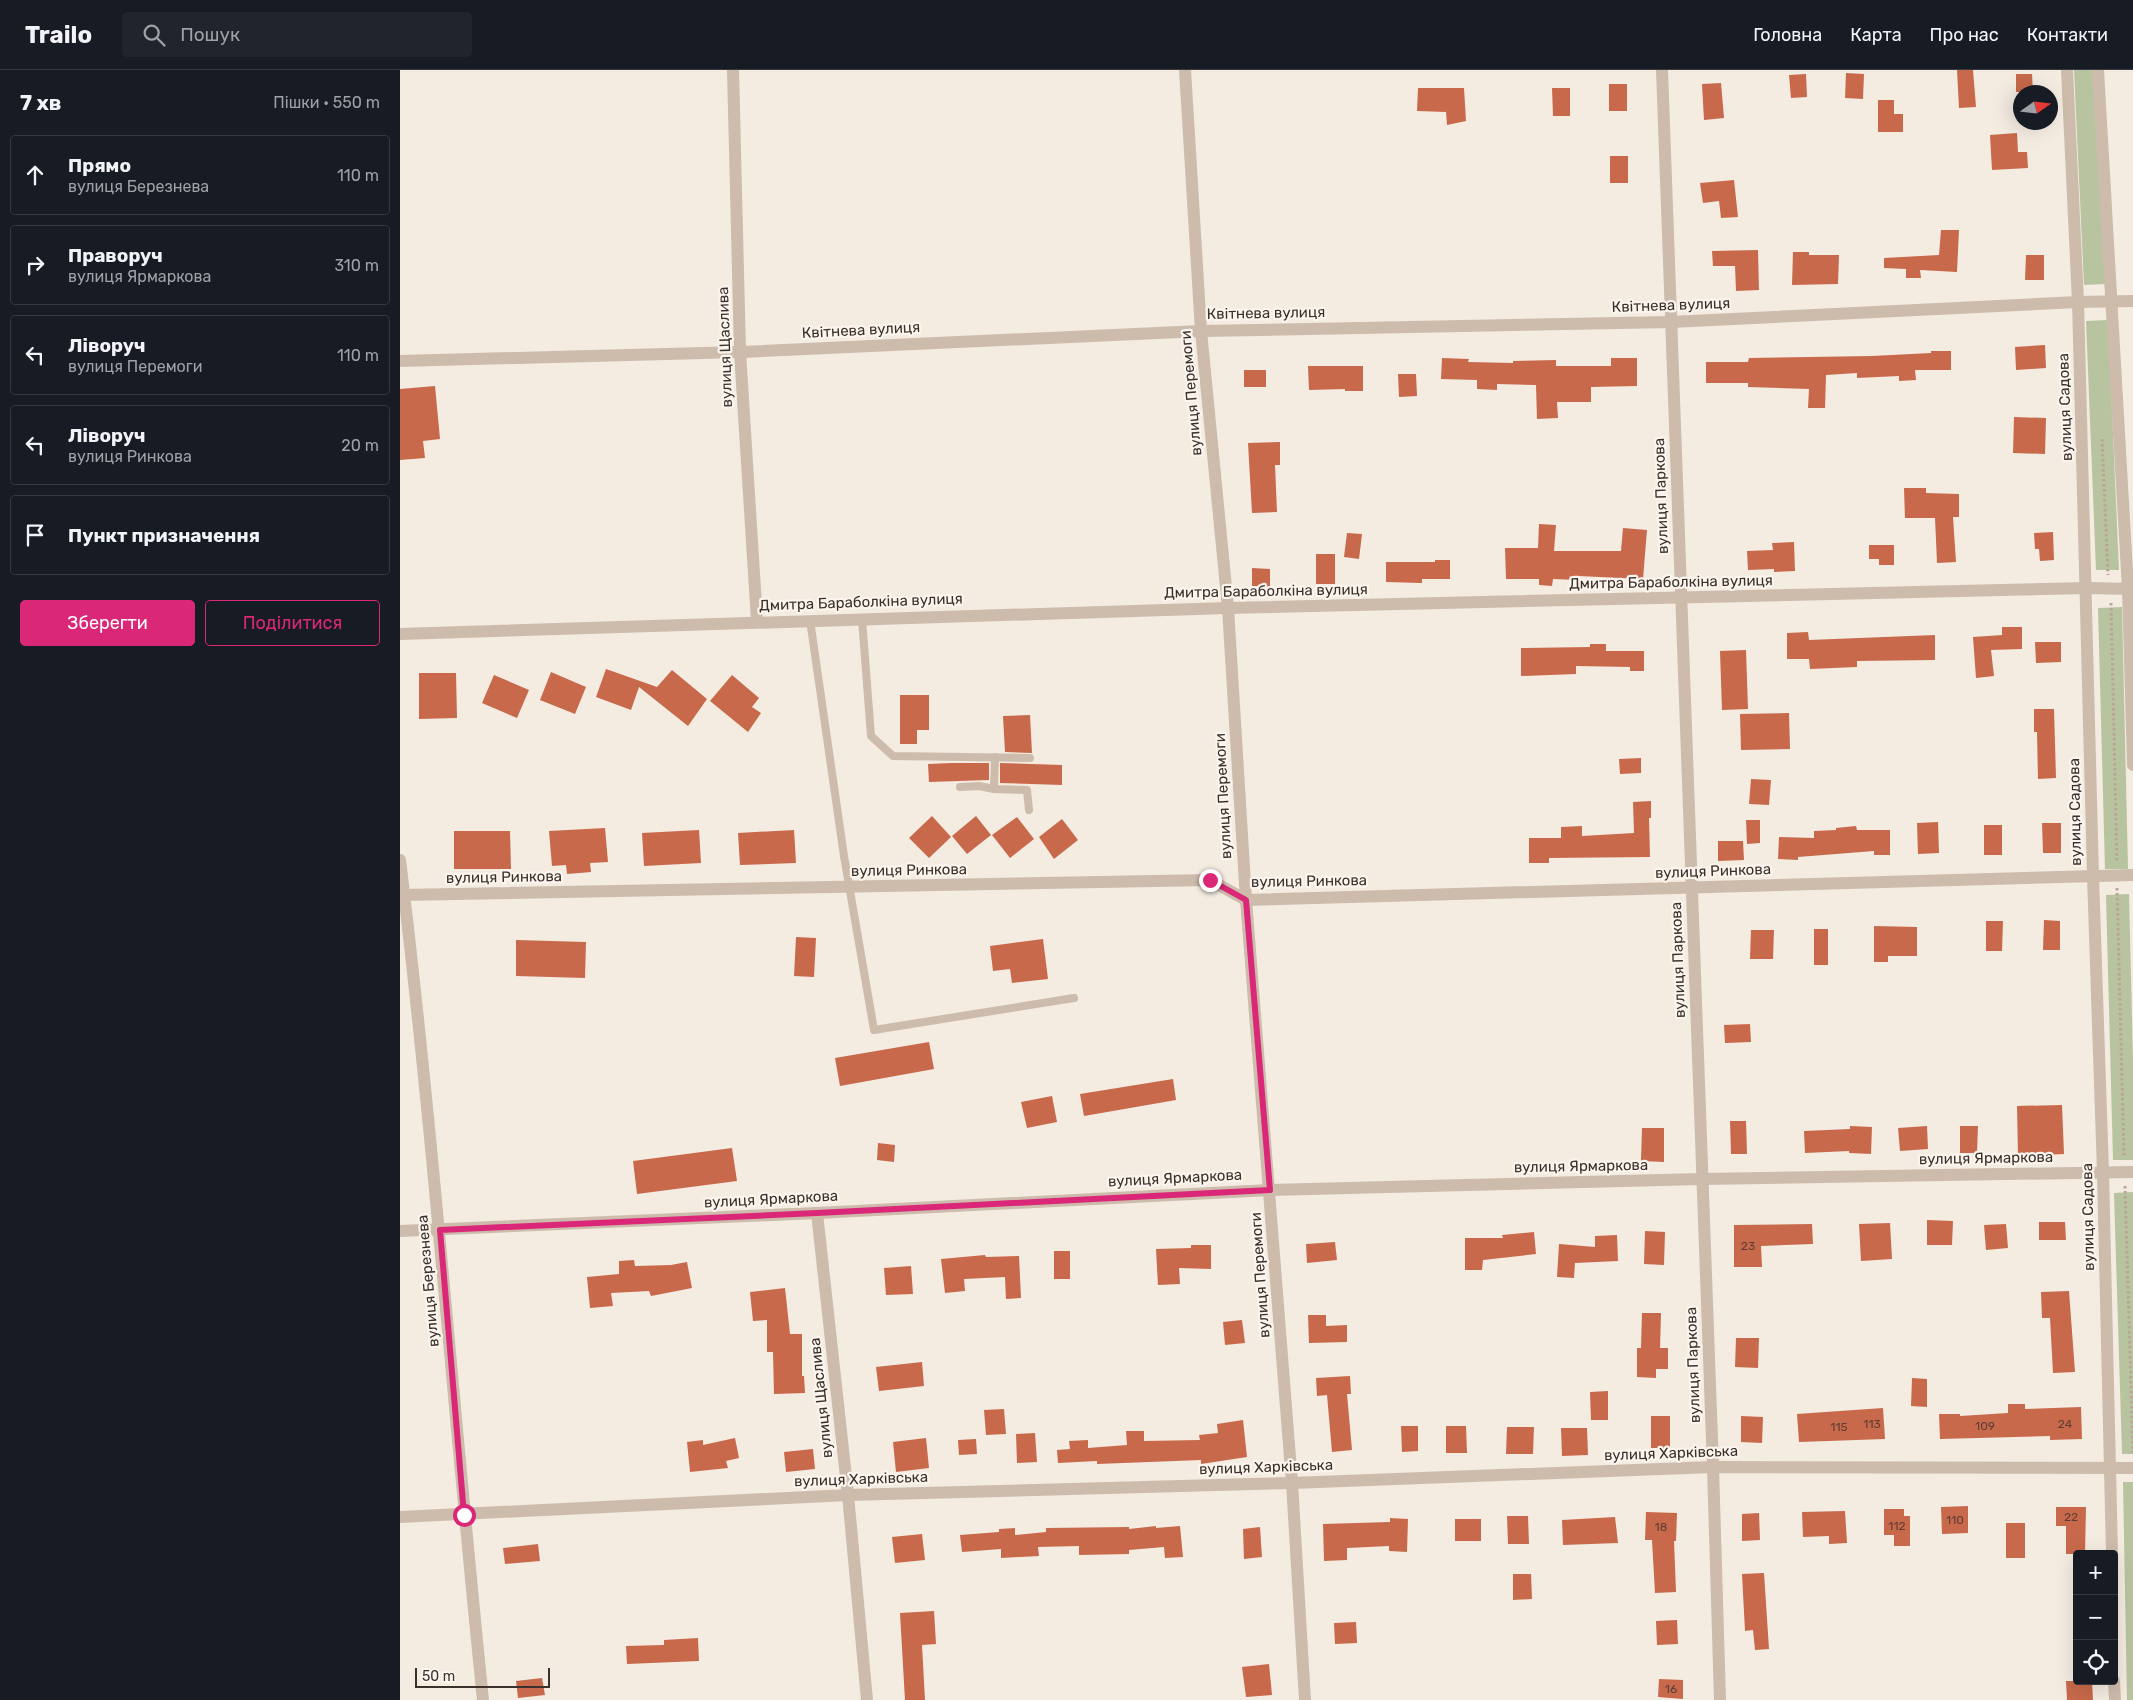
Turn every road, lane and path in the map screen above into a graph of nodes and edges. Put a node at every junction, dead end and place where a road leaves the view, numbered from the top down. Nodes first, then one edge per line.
1 (733, 70) edge
2 (1184, 70) edge
3 (1662, 70) edge
4 (2066, 70) edge
5 (2098, 70) edge
6 (2113, 301) junction
7 (2133, 301) edge
8 (2078, 302) junction
9 (1670, 322) junction
10 (1201, 331) junction
11 (740, 352) junction
12 (400, 361) edge
13 (2086, 588) junction
14 (2109, 589) junction
15 (2130, 589) edge
16 (1681, 599) junction
17 (1228, 608) junction
18 (862, 618) junction
19 (810, 620) junction
20 (757, 621) junction
21 (400, 634) edge
22 (995, 758) junction
23 (1030, 758) dead end
24 (2133, 765) edge
25 (960, 787) dead end
26 (994, 788) junction
27 (1029, 810) dead end
28 (400, 860) edge
29 (2093, 876) junction
30 (2117, 876) junction
31 (2133, 876) edge
32 (850, 887) junction
33 (1692, 888) junction
34 (402, 895) edge
35 (1246, 900) junction
36 (1074, 998) dead end
37 (2104, 1172) junction
38 (2129, 1172) edge
39 (1701, 1179) junction
40 (1270, 1190) junction
41 (817, 1213) junction
42 (440, 1230) junction
43 (400, 1231) edge
44 (2133, 1452) edge
45 (1713, 1466) junction
46 (2110, 1468) junction
47 (2133, 1468) edge
48 (1292, 1483) junction
49 (848, 1495) junction
50 (464, 1515) junction
51 (400, 1517) edge
52 (2112, 1550) edge
53 (2114, 1685) edge
54 (484, 1700) edge
55 (866, 1700) edge
56 (1306, 1700) edge
57 (1720, 1700) edge
58 (2114, 1700) edge

1 - 11 street, вулиця Щаслива
2 - 10 street, вулиця Перемоги
3 - 9 street, вулиця Паркова
4 - 8 street, вулиця Садова
5 - 6 street
6 - 7 street, Квітнева вулиця
6 - 8 street, Квітнева вулиця
6 - 15 street
8 - 9 street, Квітнева вулиця
8 - 13 street, вулиця Садова
9 - 10 street, Квітнева вулиця
9 - 16 street, вулиця Паркова
10 - 11 street, Квітнева вулиця
10 - 17 street, вулиця Перемоги
11 - 12 street, Квітнева вулиця
11 - 20 street, вулиця Щаслива
13 - 14 street, Дмитра Бараболкіна вулиця
13 - 16 street, Дмитра Бараболкіна вулиця
13 - 29 street, вулиця Садова
14 - 15 street, Дмитра Бараболкіна вулиця
14 - 30 path
15 - 24 street
16 - 17 street, Дмитра Бараболкіна вулиця
16 - 33 street, вулиця Паркова
17 - 18 street, Дмитра Бараболкіна вулиця
17 - 35 street, вулиця Перемоги
18 - 19 street, Дмитра Бараболкіна вулиця
18 - 22 lane
19 - 20 street, Дмитра Бараболкіна вулиця
19 - 32 lane
20 - 21 street, Дмитра Бараболкіна вулиця
22 - 23 lane
22 - 26 lane
25 - 26 lane
26 - 27 lane
28 - 34 street, вулиця Березнева
29 - 30 street, вулиця Ринкова
29 - 33 street, вулиця Ринкова
29 - 37 street, вулиця Садова
30 - 31 street, вулиця Ринкова
30 - 38 path
32 - 34 street, вулиця Ринкова
32 - 35 street, вулиця Ринкова
32 - 36 lane
33 - 35 street, вулиця Ринкова
33 - 39 street, вулиця Паркова
34 - 42 street, вулиця Березнева
35 - 40 street, вулиця Перемоги
37 - 38 street, вулиця Ярмаркова
37 - 39 street, вулиця Ярмаркова
37 - 46 street, вулиця Садова
38 - 44 path
39 - 40 street, вулиця Ярмаркова
39 - 45 street, вулиця Паркова
40 - 41 street, вулиця Ярмаркова
40 - 48 street, вулиця Перемоги
41 - 42 street, вулиця Ярмаркова
41 - 49 street, вулиця Щаслива
42 - 43 street, вулиця Ярмаркова
42 - 50 street, вулиця Березнева
45 - 46 street, вулиця Харківська
45 - 48 street, вулиця Харківська
45 - 57 street, вулиця Паркова
46 - 47 street, вулиця Харківська
46 - 52 street, вулиця Садова
48 - 49 street, вулиця Харківська
48 - 56 street, вулиця Перемоги
49 - 50 street, вулиця Харківська
49 - 55 street, вулиця Щаслива
50 - 51 street, вулиця Харківська
50 - 54 street, вулиця Березнева
53 - 58 street

